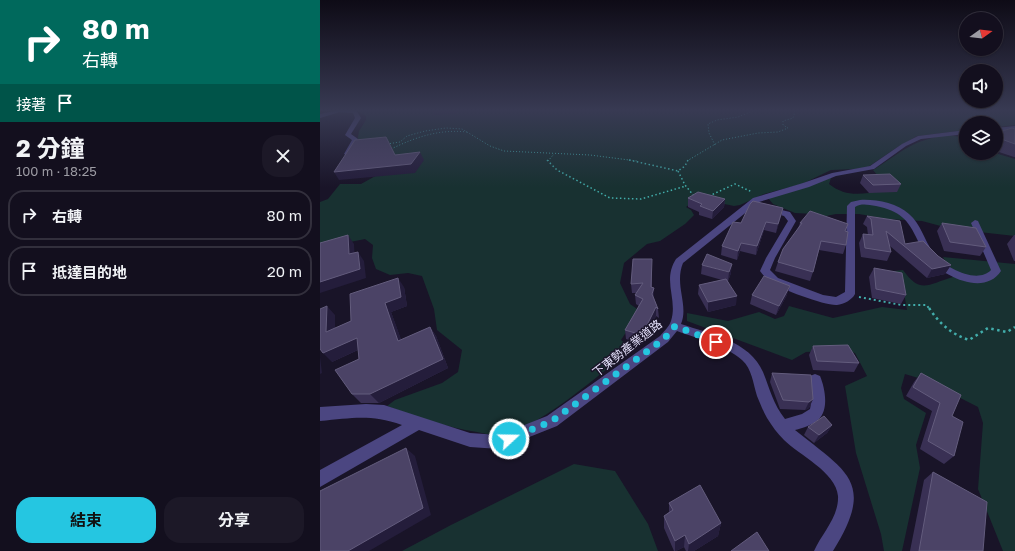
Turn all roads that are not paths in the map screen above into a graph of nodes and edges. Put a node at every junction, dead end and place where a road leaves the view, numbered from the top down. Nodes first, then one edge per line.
1 (349, 136) edge
2 (932, 136) edge
3 (343, 159) edge
4 (749, 204) junction
5 (975, 223) dead end
6 (675, 326) junction
7 (815, 380) dead end
8 (320, 414) edge
9 (417, 424) junction
10 (782, 427) junction
11 (320, 479) edge
12 (823, 551) edge

1 - 3 street
2 - 4 street, 下東勢產業道路
4 - 5 street
4 - 6 street, 下東勢產業道路
6 - 9 street, 下東勢產業道路
6 - 10 street
7 - 10 street
8 - 9 street, 下東勢產業道路
9 - 11 street
10 - 12 street

